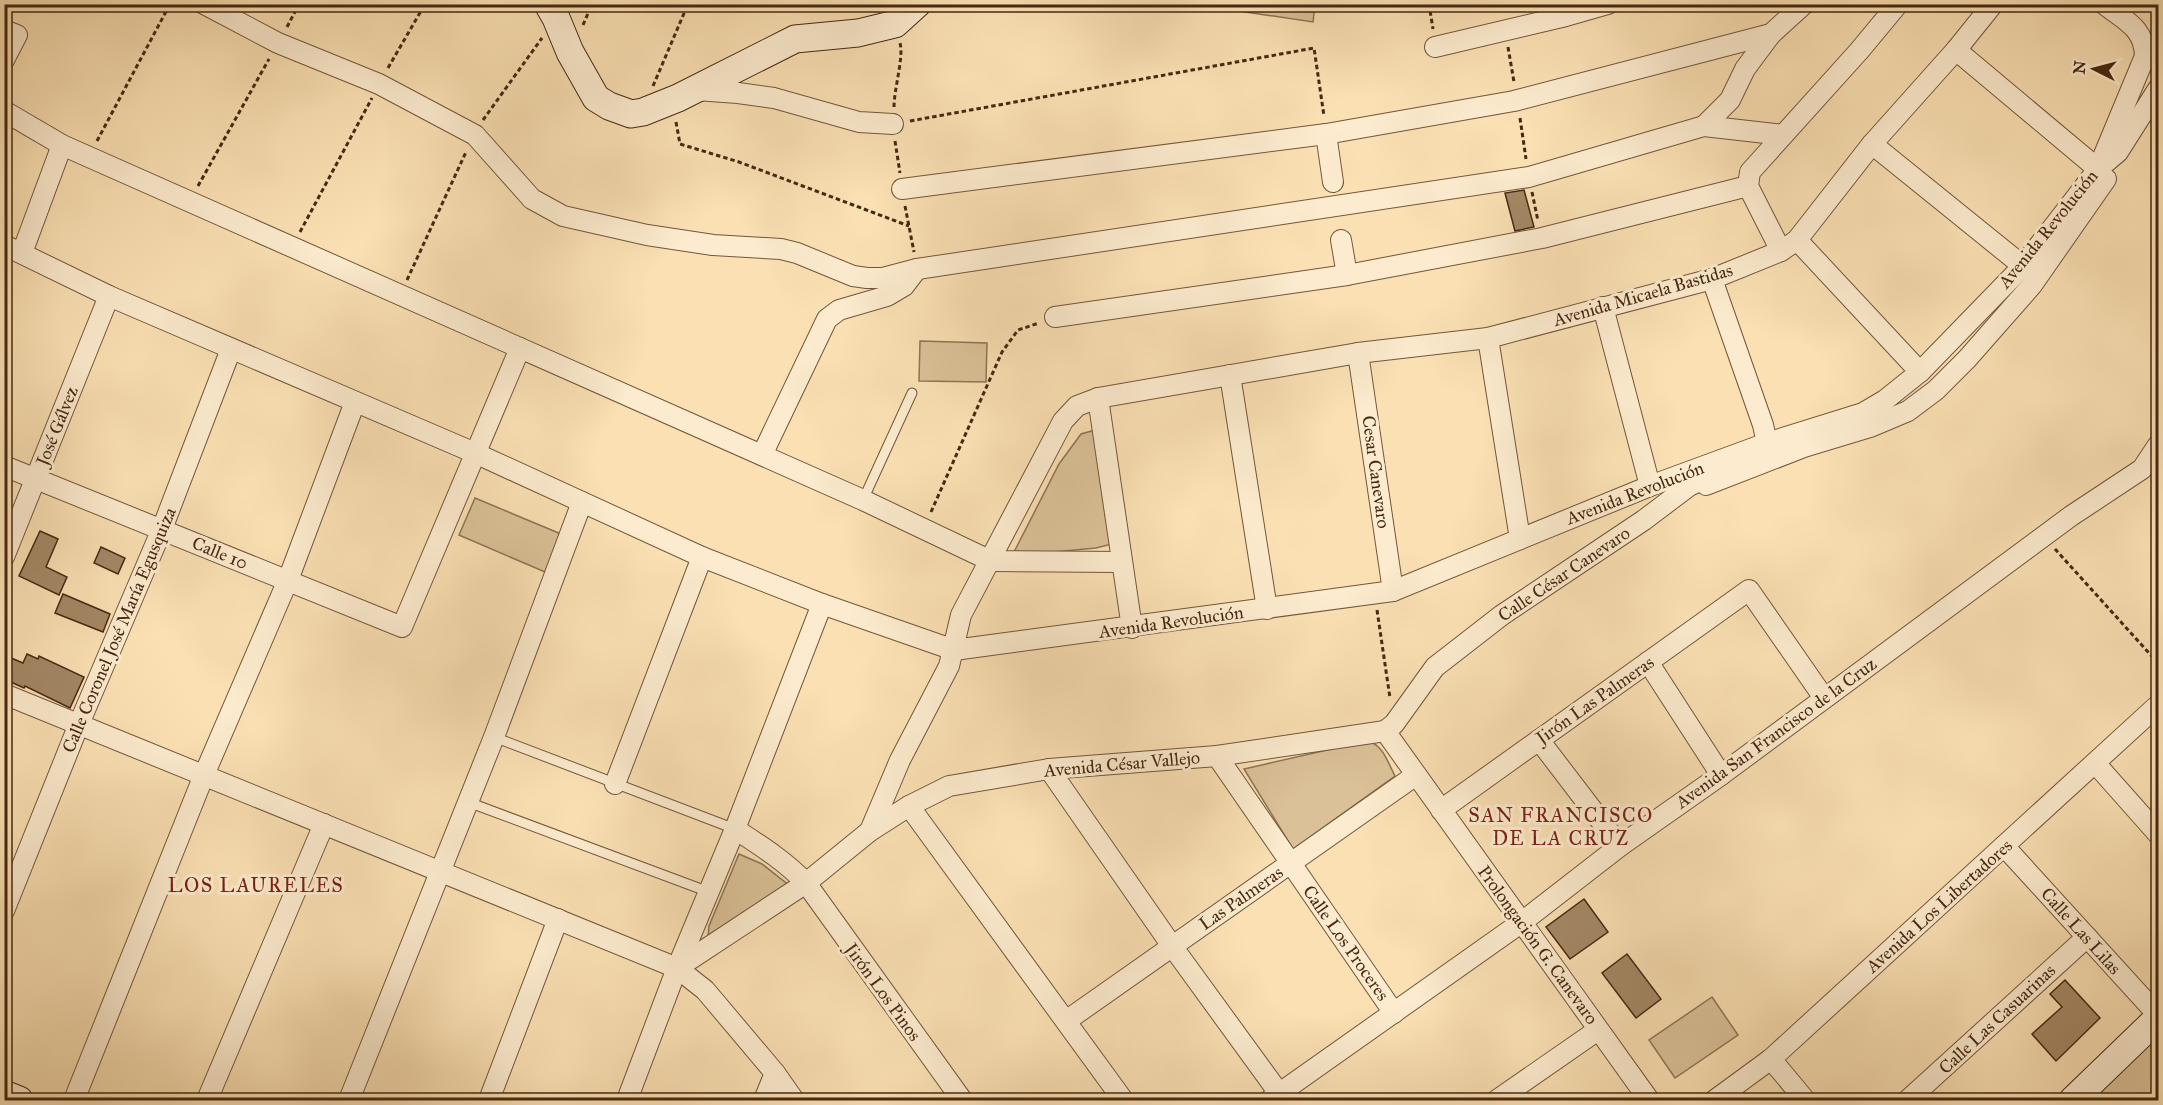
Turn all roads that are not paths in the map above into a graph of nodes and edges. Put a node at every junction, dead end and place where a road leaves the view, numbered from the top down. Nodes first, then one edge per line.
1 (204, 4) edge
2 (548, 4) edge
3 (916, 4) edge
4 (1608, 4) edge
5 (1804, 4) edge
6 (1898, 4) edge
7 (1993, 4) edge
8 (2104, 4) edge
9 (2125, 11) edge
10 (4, 30) edge
11 (1772, 34) junction
12 (1435, 47) road end
13 (1956, 50) junction
14 (4, 60) edge
15 (2158, 89) edge
16 (686, 94) junction
17 (4, 111) edge
18 (893, 124) road end
19 (1704, 126) junction
20 (1326, 134) junction
21 (1783, 135) junction
22 (1872, 144) junction
23 (62, 145) junction
24 (2102, 174) junction
25 (1333, 182) dead end
26 (1748, 186) junction
27 (902, 189) road end
28 (1341, 240) dead end
29 (1797, 240) junction
30 (13, 249) edge
31 (1781, 251) junction
32 (2023, 266) junction
33 (917, 269) junction
34 (1347, 275) junction
35 (1712, 279) junction
36 (108, 296) junction
37 (1603, 307) junction
38 (1055, 317) road end
39 (1488, 338) junction
40 (520, 348) junction
41 (231, 349) junction
42 (1358, 352) junction
43 (1920, 372) junction
44 (1230, 375) junction
45 (912, 393) dead end
46 (1098, 398) junction
47 (355, 402) junction
48 (1767, 443) junction
49 (2158, 445) edge
50 (475, 453) junction
51 (762, 455) junction
52 (4, 466) edge
53 (36, 478) junction
54 (1650, 486) junction
55 (863, 501) junction
56 (1668, 501) junction
57 (582, 502) junction
58 (162, 529) junction
59 (1520, 539) junction
60 (4, 557) edge
61 (702, 557) junction
62 (991, 561) junction
63 (1122, 562) junction
64 (288, 580) junction
65 (1384, 593) junction
66 (822, 603) junction
67 (1267, 609) junction
68 (1132, 628) junction
69 (954, 650) junction
70 (1648, 662) junction
71 (4, 694) edge
72 (1824, 698) junction
73 (2158, 705) edge
74 (80, 724) junction
75 (1389, 728) junction
76 (494, 737) junction
77 (1539, 740) junction
78 (1216, 756) junction
79 (2094, 764) junction
80 (1049, 769) junction
81 (204, 775) junction
82 (1416, 775) junction
83 (1721, 775) junction
84 (615, 784) junction
85 (468, 802) junction
86 (909, 806) junction
87 (1441, 810) junction
88 (324, 824) junction
89 (735, 829) junction
90 (870, 831) junction
91 (2158, 834) edge
92 (1620, 846) junction
93 (2004, 846) junction
94 (1291, 863) junction
95 (440, 871) junction
96 (806, 883) junction
97 (709, 892) junction
98 (4, 911) edge
99 (558, 920) junction
100 (1522, 922) junction
101 (2087, 937) junction
102 (1172, 946) junction
103 (677, 968) junction
104 (1394, 1013) junction
105 (2158, 1017) edge
106 (1066, 1021) junction
107 (1598, 1030) junction
108 (1771, 1059) junction
109 (775, 1073) junction
110 (4, 1094) edge
111 (1278, 1098) edge
112 (19, 1101) edge
113 (74, 1101) edge
114 (207, 1101) edge
115 (349, 1101) edge
116 (489, 1101) edge
117 (627, 1101) edge
118 (764, 1101) edge
119 (794, 1101) edge
120 (962, 1101) edge
121 (1124, 1101) edge
122 (1497, 1101) edge
123 (1649, 1101) edge
124 (1714, 1101) edge
125 (1805, 1101) edge
126 (1908, 1101) edge
127 (2073, 1101) edge

1 - 33 street
2 - 16 street
3 - 16 street
4 - 12 street
5 - 11 street
6 - 21 street
7 - 13 street, Avenida Micaela Bastidas
8 - 9 street
9 - 24 street, Avenida Revolución
10 - 14 street
11 - 19 street
11 - 20 street
13 - 22 street, Avenida Micaela Bastidas
13 - 24 street
15 - 24 street
16 - 18 street
17 - 23 street
19 - 21 street
19 - 33 street
20 - 25 street
20 - 27 street
21 - 26 street
22 - 29 street, Avenida Micaela Bastidas
22 - 32 street
23 - 30 street
23 - 40 street
24 - 32 street, Avenida Revolución
24 - 56 street
26 - 31 street
26 - 34 street
28 - 34 street
29 - 31 street, Avenida Micaela Bastidas
29 - 43 street
30 - 36 street
31 - 35 street, Avenida Micaela Bastidas
32 - 43 street, Avenida Revolución
33 - 51 street
34 - 38 street
35 - 37 street, Avenida Micaela Bastidas
35 - 48 street
36 - 41 street
36 - 53 street, José Gálvez
37 - 39 street, Avenida Micaela Bastidas
37 - 54 street
39 - 42 street, Avenida Micaela Bastidas
39 - 59 street
40 - 50 street
40 - 51 street
41 - 47 street
41 - 58 street, Calle Coronel José María Egusquiza
42 - 44 street, Avenida Micaela Bastidas
42 - 65 street, Cesar Canevaro
43 - 48 street, Avenida Revolución
44 - 46 street, Avenida Micaela Bastidas
44 - 67 street
45 - 55 lane
46 - 62 street, Avenida Micaela Bastidas
46 - 63 street
47 - 50 street
47 - 64 street
48 - 54 street, Avenida Revolución
48 - 56 street, Calle César Canevaro
49 - 72 street, Avenida San Francisco de la Cruz
50 - 57 street
50 - 64 street, Calle 10
51 - 55 street
52 - 53 street, Calle 10
53 - 58 street, Calle 10
53 - 60 street, José Gálvez
54 - 59 street, Avenida Revolución
55 - 62 street
56 - 75 street, Calle César Canevaro
57 - 61 street
57 - 76 street
58 - 64 street, Calle 10
58 - 74 street, Calle Coronel José María Egusquiza
59 - 65 street, Avenida Revolución
61 - 66 street
61 - 84 street
62 - 63 street
62 - 69 street, Avenida Micaela Bastidas
63 - 68 street
64 - 81 street
65 - 67 street, Avenida Revolución
66 - 69 street
66 - 89 street
67 - 68 street, Avenida Revolución
68 - 69 street, Avenida Revolución
69 - 90 street, Avenida Micaela Bastidas
70 - 72 street, Jirón Las Palmeras
70 - 77 street, Jirón Las Palmeras
70 - 83 street
71 - 74 street
72 - 83 street, Avenida San Francisco de la Cruz
73 - 79 street, Avenida Los Libertadores
74 - 81 street
74 - 98 street, Calle Coronel José María Egusquiza
75 - 78 street, Avenida César Vallejo
75 - 82 street, Prolongación G. Canevaro
76 - 84 lane
76 - 85 street
77 - 87 street, Jirón Las Palmeras
77 - 92 street
78 - 80 street, Avenida César Vallejo
78 - 94 street, Calle Los Proceres
79 - 91 street
79 - 93 street, Avenida Los Libertadores
80 - 86 street, Avenida César Vallejo
80 - 102 street
81 - 88 street
81 - 113 street
82 - 87 street, Prolongación G. Canevaro
82 - 94 street, Las Palmeras
83 - 92 street, Avenida San Francisco de la Cruz
84 - 89 lane
85 - 95 street
85 - 97 lane
86 - 90 street, Avenida César Vallejo
86 - 106 street
87 - 100 street, Prolongación G. Canevaro
88 - 95 street
88 - 114 street
89 - 96 street, Jirón Los Pinos
89 - 97 street
90 - 96 street, Avenida César Vallejo
92 - 100 street, Avenida San Francisco de la Cruz
93 - 101 street, Calle Las Lilas
93 - 108 street, Avenida Los Libertadores
94 - 102 street, Las Palmeras
94 - 104 street, Calle Los Proceres
95 - 99 street
95 - 115 street
96 - 103 street, Avenida César Vallejo
96 - 120 street, Jirón Los Pinos
97 - 103 street
99 - 103 street
99 - 116 street
100 - 104 street, Avenida San Francisco de la Cruz
100 - 107 street, Prolongación G. Canevaro
101 - 105 street, Calle Las Lilas
101 - 126 street, Calle Las Casuarinas
102 - 106 street, Las Palmeras
102 - 111 street
103 - 109 street
103 - 117 street
104 - 111 street, Avenida San Francisco de la Cruz
105 - 127 street
106 - 121 street
107 - 122 street
107 - 123 street, Prolongación G. Canevaro
108 - 124 street, Avenida Los Libertadores
108 - 125 street
109 - 118 street
109 - 119 street
110 - 112 street

